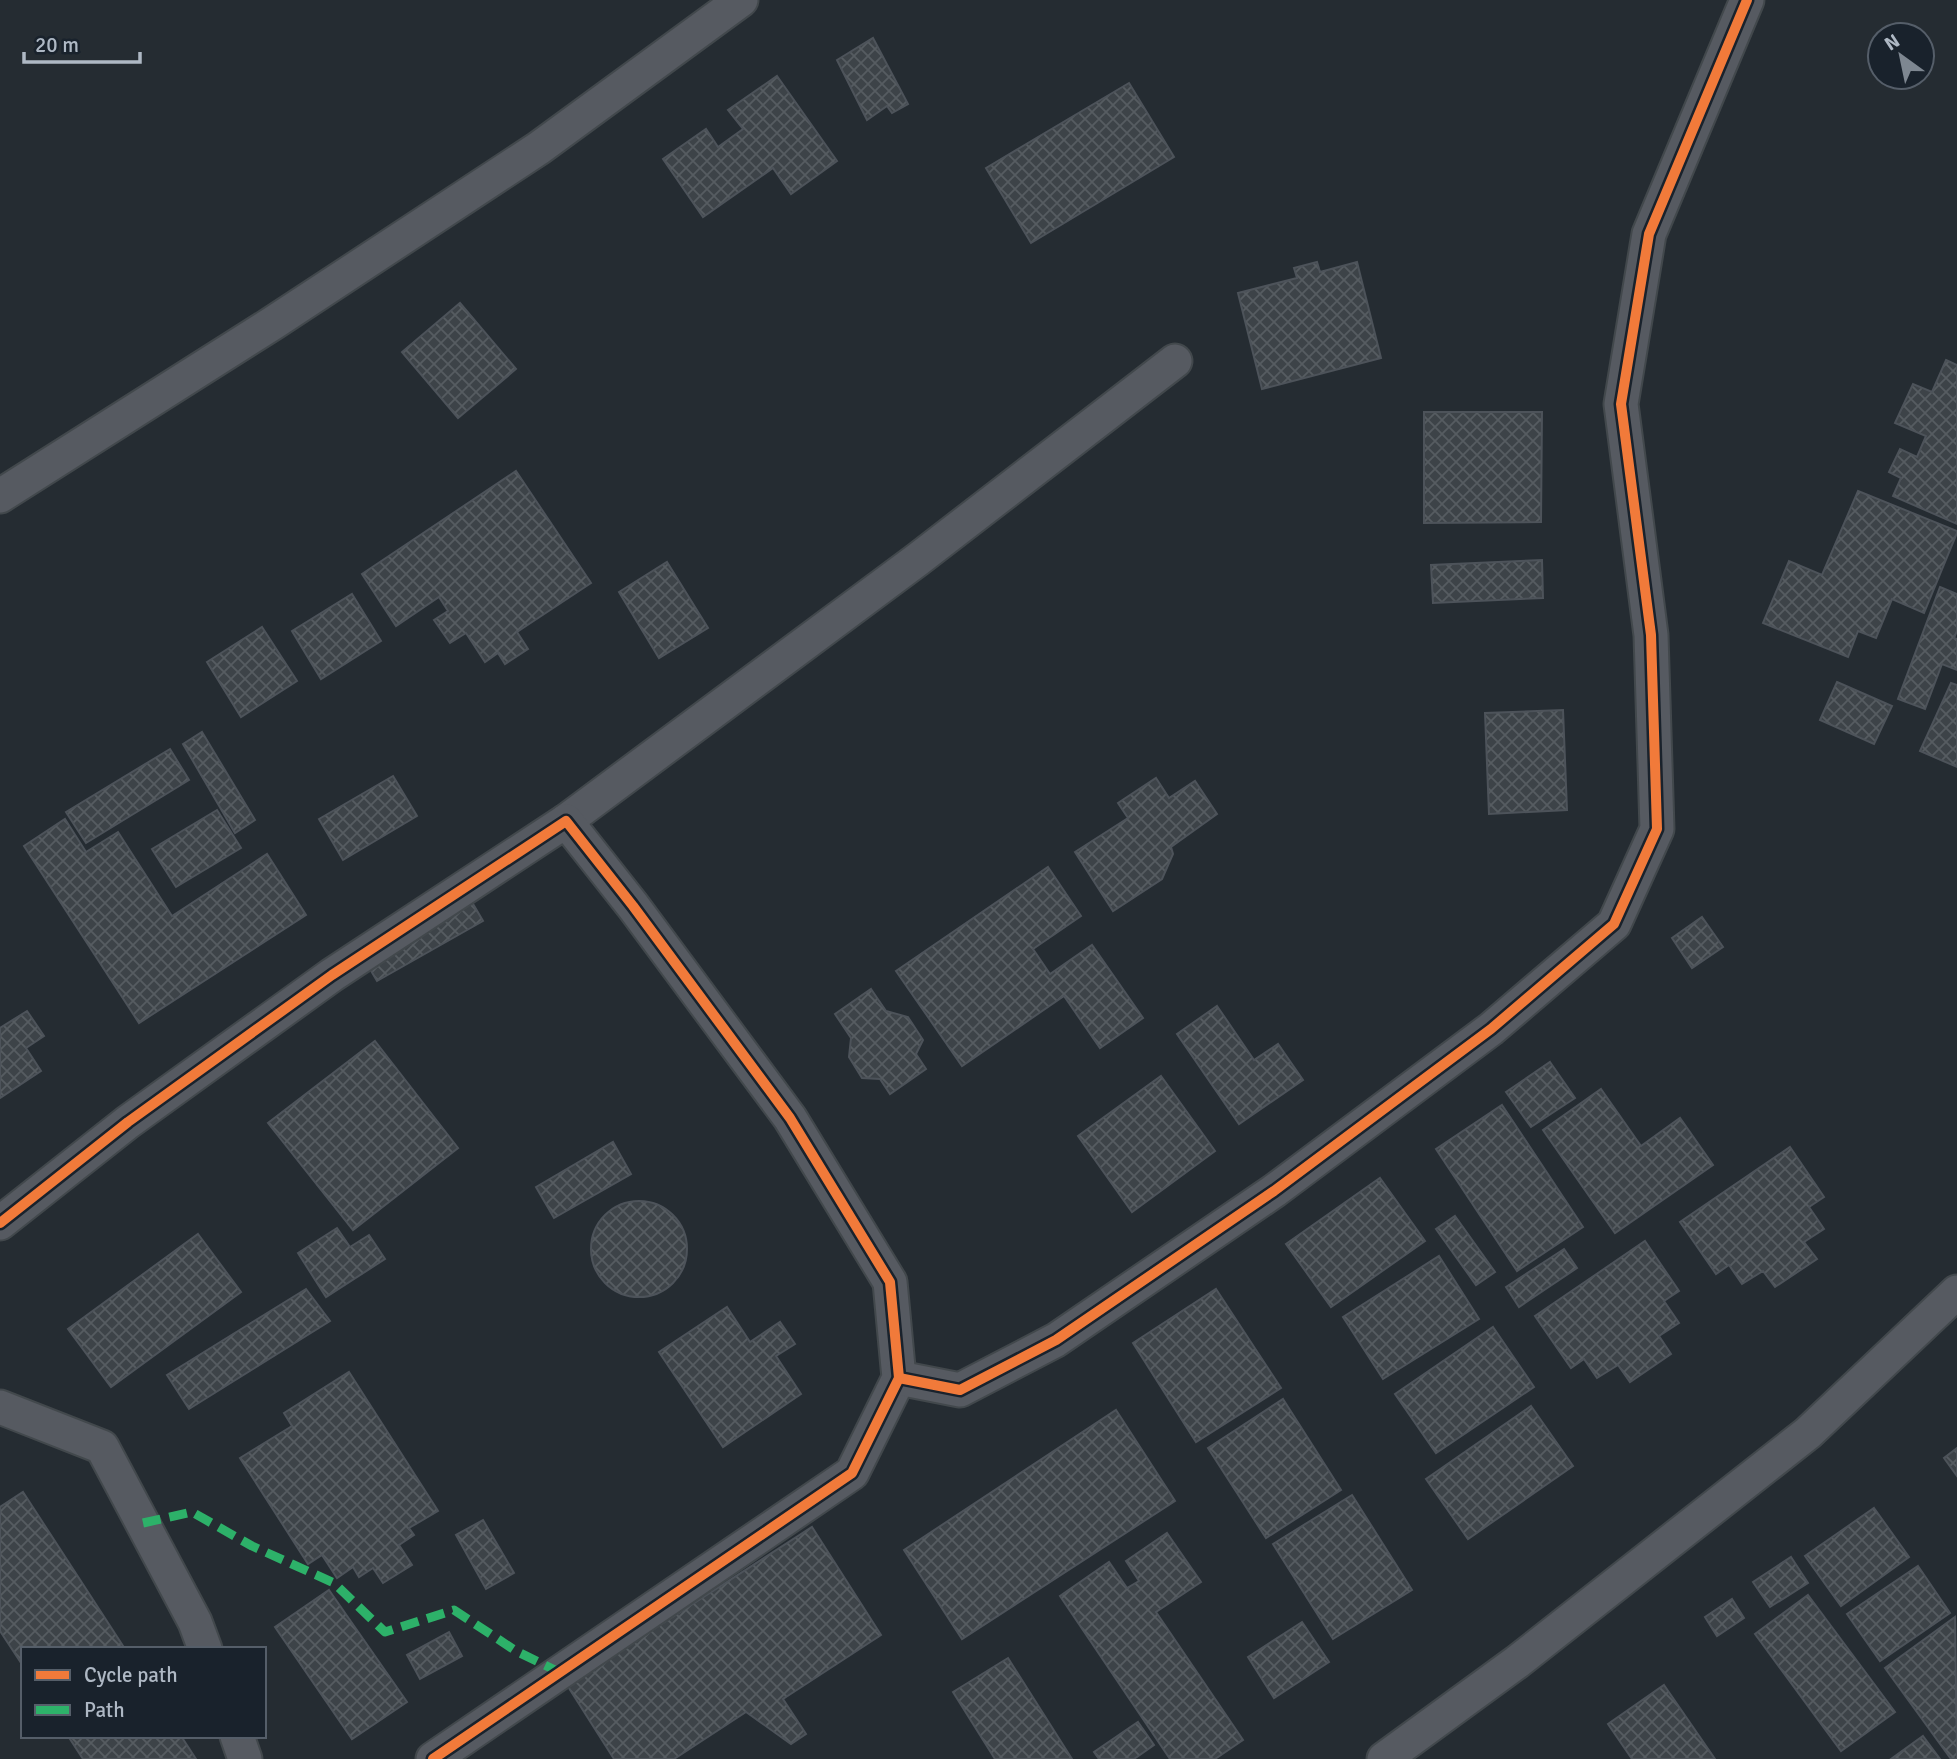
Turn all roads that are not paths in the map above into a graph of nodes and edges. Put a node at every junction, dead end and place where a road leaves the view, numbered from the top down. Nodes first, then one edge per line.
1 (741, 0) edge
2 (1747, 0) edge
3 (1175, 361) dead end
4 (0, 496) edge
5 (566, 821) junction
6 (0, 1223) edge
7 (1957, 1292) edge
8 (899, 1377) junction
9 (0, 1407) edge
10 (204, 1647) edge
11 (238, 1738) edge
12 (245, 1759) edge
13 (433, 1759) edge
14 (1384, 1759) edge

1 - 4 street
2 - 8 street
3 - 5 street
5 - 6 street
5 - 8 street
7 - 14 street
8 - 13 street
9 - 10 street
11 - 12 street

